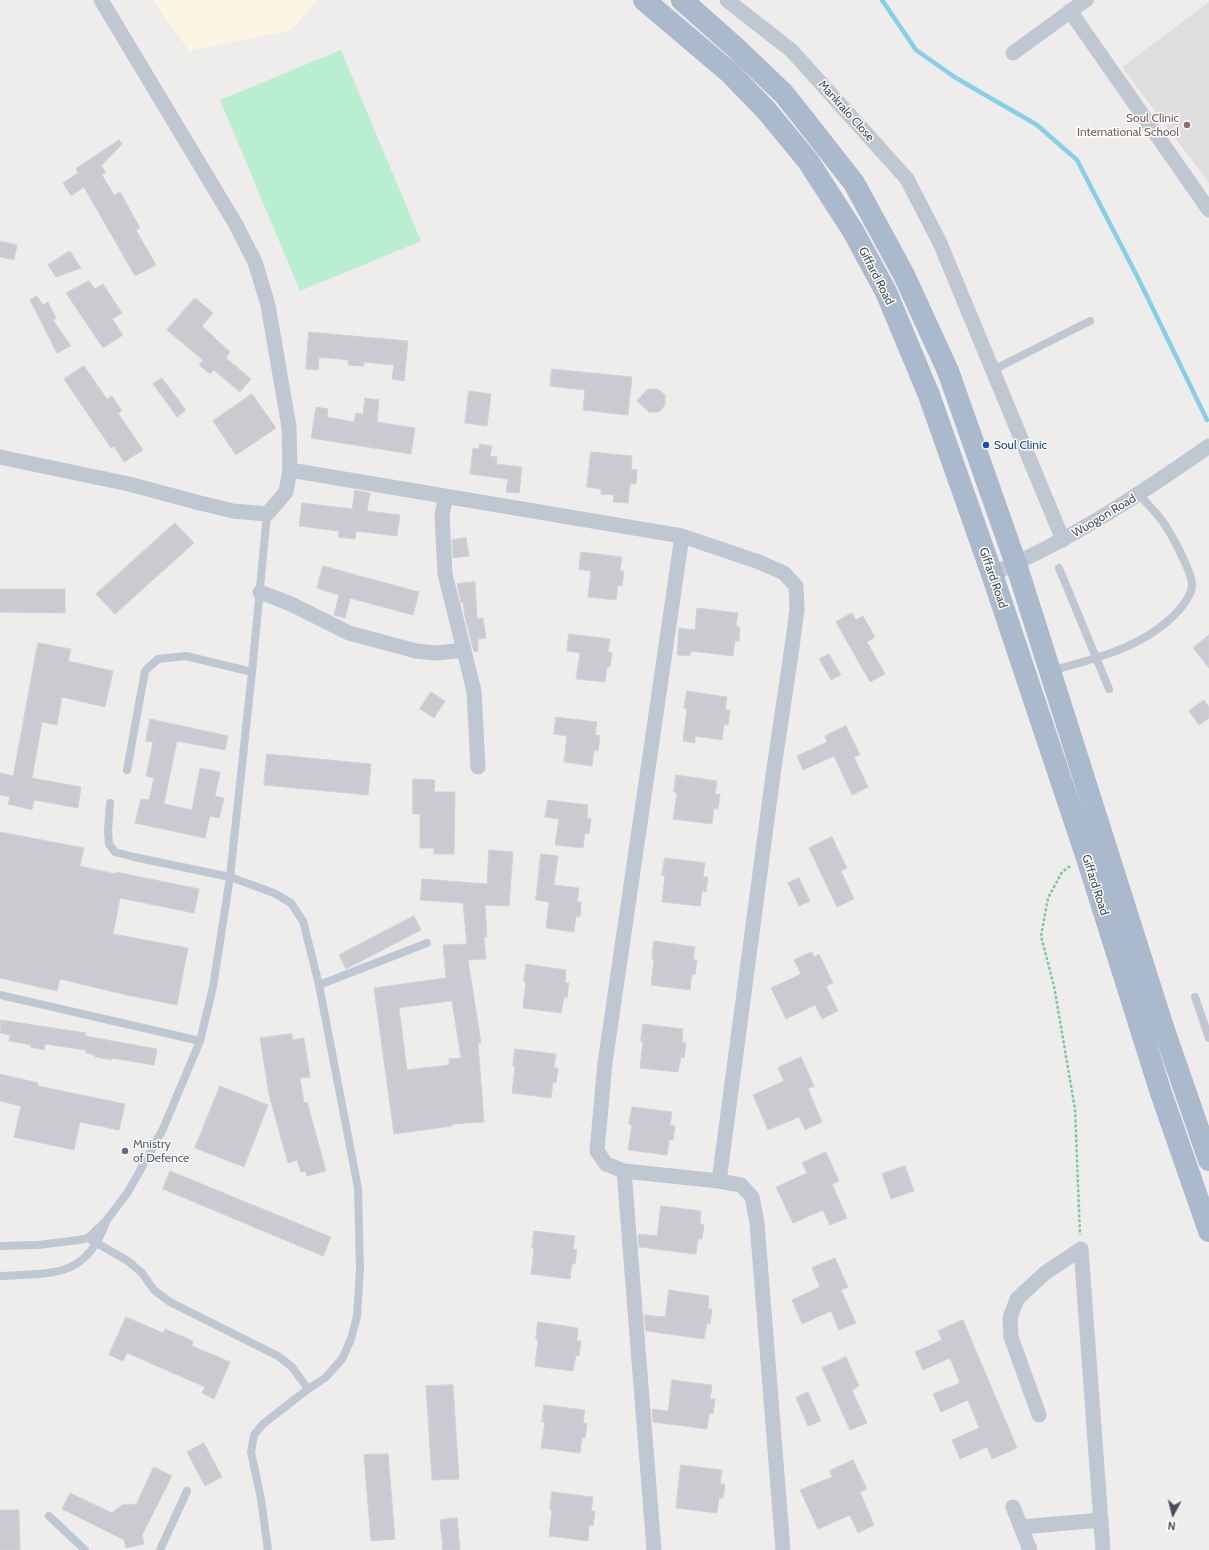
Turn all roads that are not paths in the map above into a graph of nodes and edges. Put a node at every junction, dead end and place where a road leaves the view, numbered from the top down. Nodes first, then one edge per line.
1 (101, 0) edge
2 (644, 0) edge
3 (682, 0) edge
4 (727, 0) edge
5 (1086, 0) edge
6 (1070, 11) junction
7 (1013, 53) dead end
8 (1209, 210) edge
9 (1090, 321) dead end
10 (992, 370) junction
11 (1209, 446) edge
12 (0, 457) edge
13 (290, 470) junction
14 (1139, 494) junction
15 (446, 496) junction
16 (267, 514) junction
17 (682, 536) junction
18 (1063, 540) junction
19 (1016, 564) junction
20 (1060, 568) dead end
21 (992, 574) junction
22 (260, 592) junction
23 (464, 650) junction
24 (1096, 658) junction
25 (1050, 671) junction
26 (252, 672) junction
27 (1109, 689) dead end
28 (478, 767) dead end
29 (127, 770) dead end
30 (110, 803) dead end
31 (230, 877) junction
32 (427, 943) dead end
33 (319, 985) junction
34 (0, 995) edge
35 (1195, 997) dead end
36 (1209, 1038) edge
37 (200, 1041) junction
38 (1209, 1160) edge
39 (624, 1171) junction
40 (719, 1180) junction
41 (106, 1221) junction
42 (1209, 1231) edge
43 (88, 1238) junction
44 (97, 1244) junction
45 (0, 1246) edge
46 (0, 1276) edge
47 (308, 1389) junction
48 (1039, 1415) dead end
49 (187, 1490) dead end
50 (1013, 1507) dead end
51 (49, 1516) dead end
52 (1101, 1520) junction
53 (1021, 1526) junction
54 (85, 1550) edge
55 (160, 1550) edge
56 (268, 1550) edge
57 (654, 1550) edge
58 (783, 1550) edge
59 (1030, 1550) edge
60 (1103, 1550) edge

1 - 13 street
2 - 21 main road, Giffard Road
3 - 19 main road, Giffard Road
4 - 10 street, Mankralo Close
5 - 6 street
6 - 7 street
6 - 8 street
9 - 10 lane
10 - 18 street, Mankralo Close
11 - 14 street, Wuogon Road
12 - 16 street
13 - 15 street
13 - 16 street
14 - 18 street, Wuogon Road
14 - 24 lane
15 - 17 street
15 - 23 street
16 - 22 lane
17 - 39 street
17 - 40 street
18 - 19 street, Wuogon Road
19 - 21 street, Wuogon Road
19 - 25 main road, Giffard Road
20 - 24 lane
21 - 42 main road, Giffard Road
22 - 23 street
22 - 26 lane
23 - 28 street
24 - 25 lane
24 - 27 lane
25 - 38 main road, Giffard Road
26 - 29 lane
26 - 31 lane
30 - 31 lane
31 - 33 lane
31 - 37 lane
32 - 33 lane
33 - 47 lane
34 - 37 lane
35 - 36 lane
37 - 41 lane
39 - 40 street
39 - 57 street
40 - 58 street
41 - 43 lane
41 - 44 lane
43 - 44 lane
43 - 45 lane
44 - 46 lane
44 - 47 lane
47 - 56 lane
48 - 52 street
49 - 55 lane
50 - 53 street
51 - 54 lane
52 - 53 street
52 - 60 street
53 - 59 street

